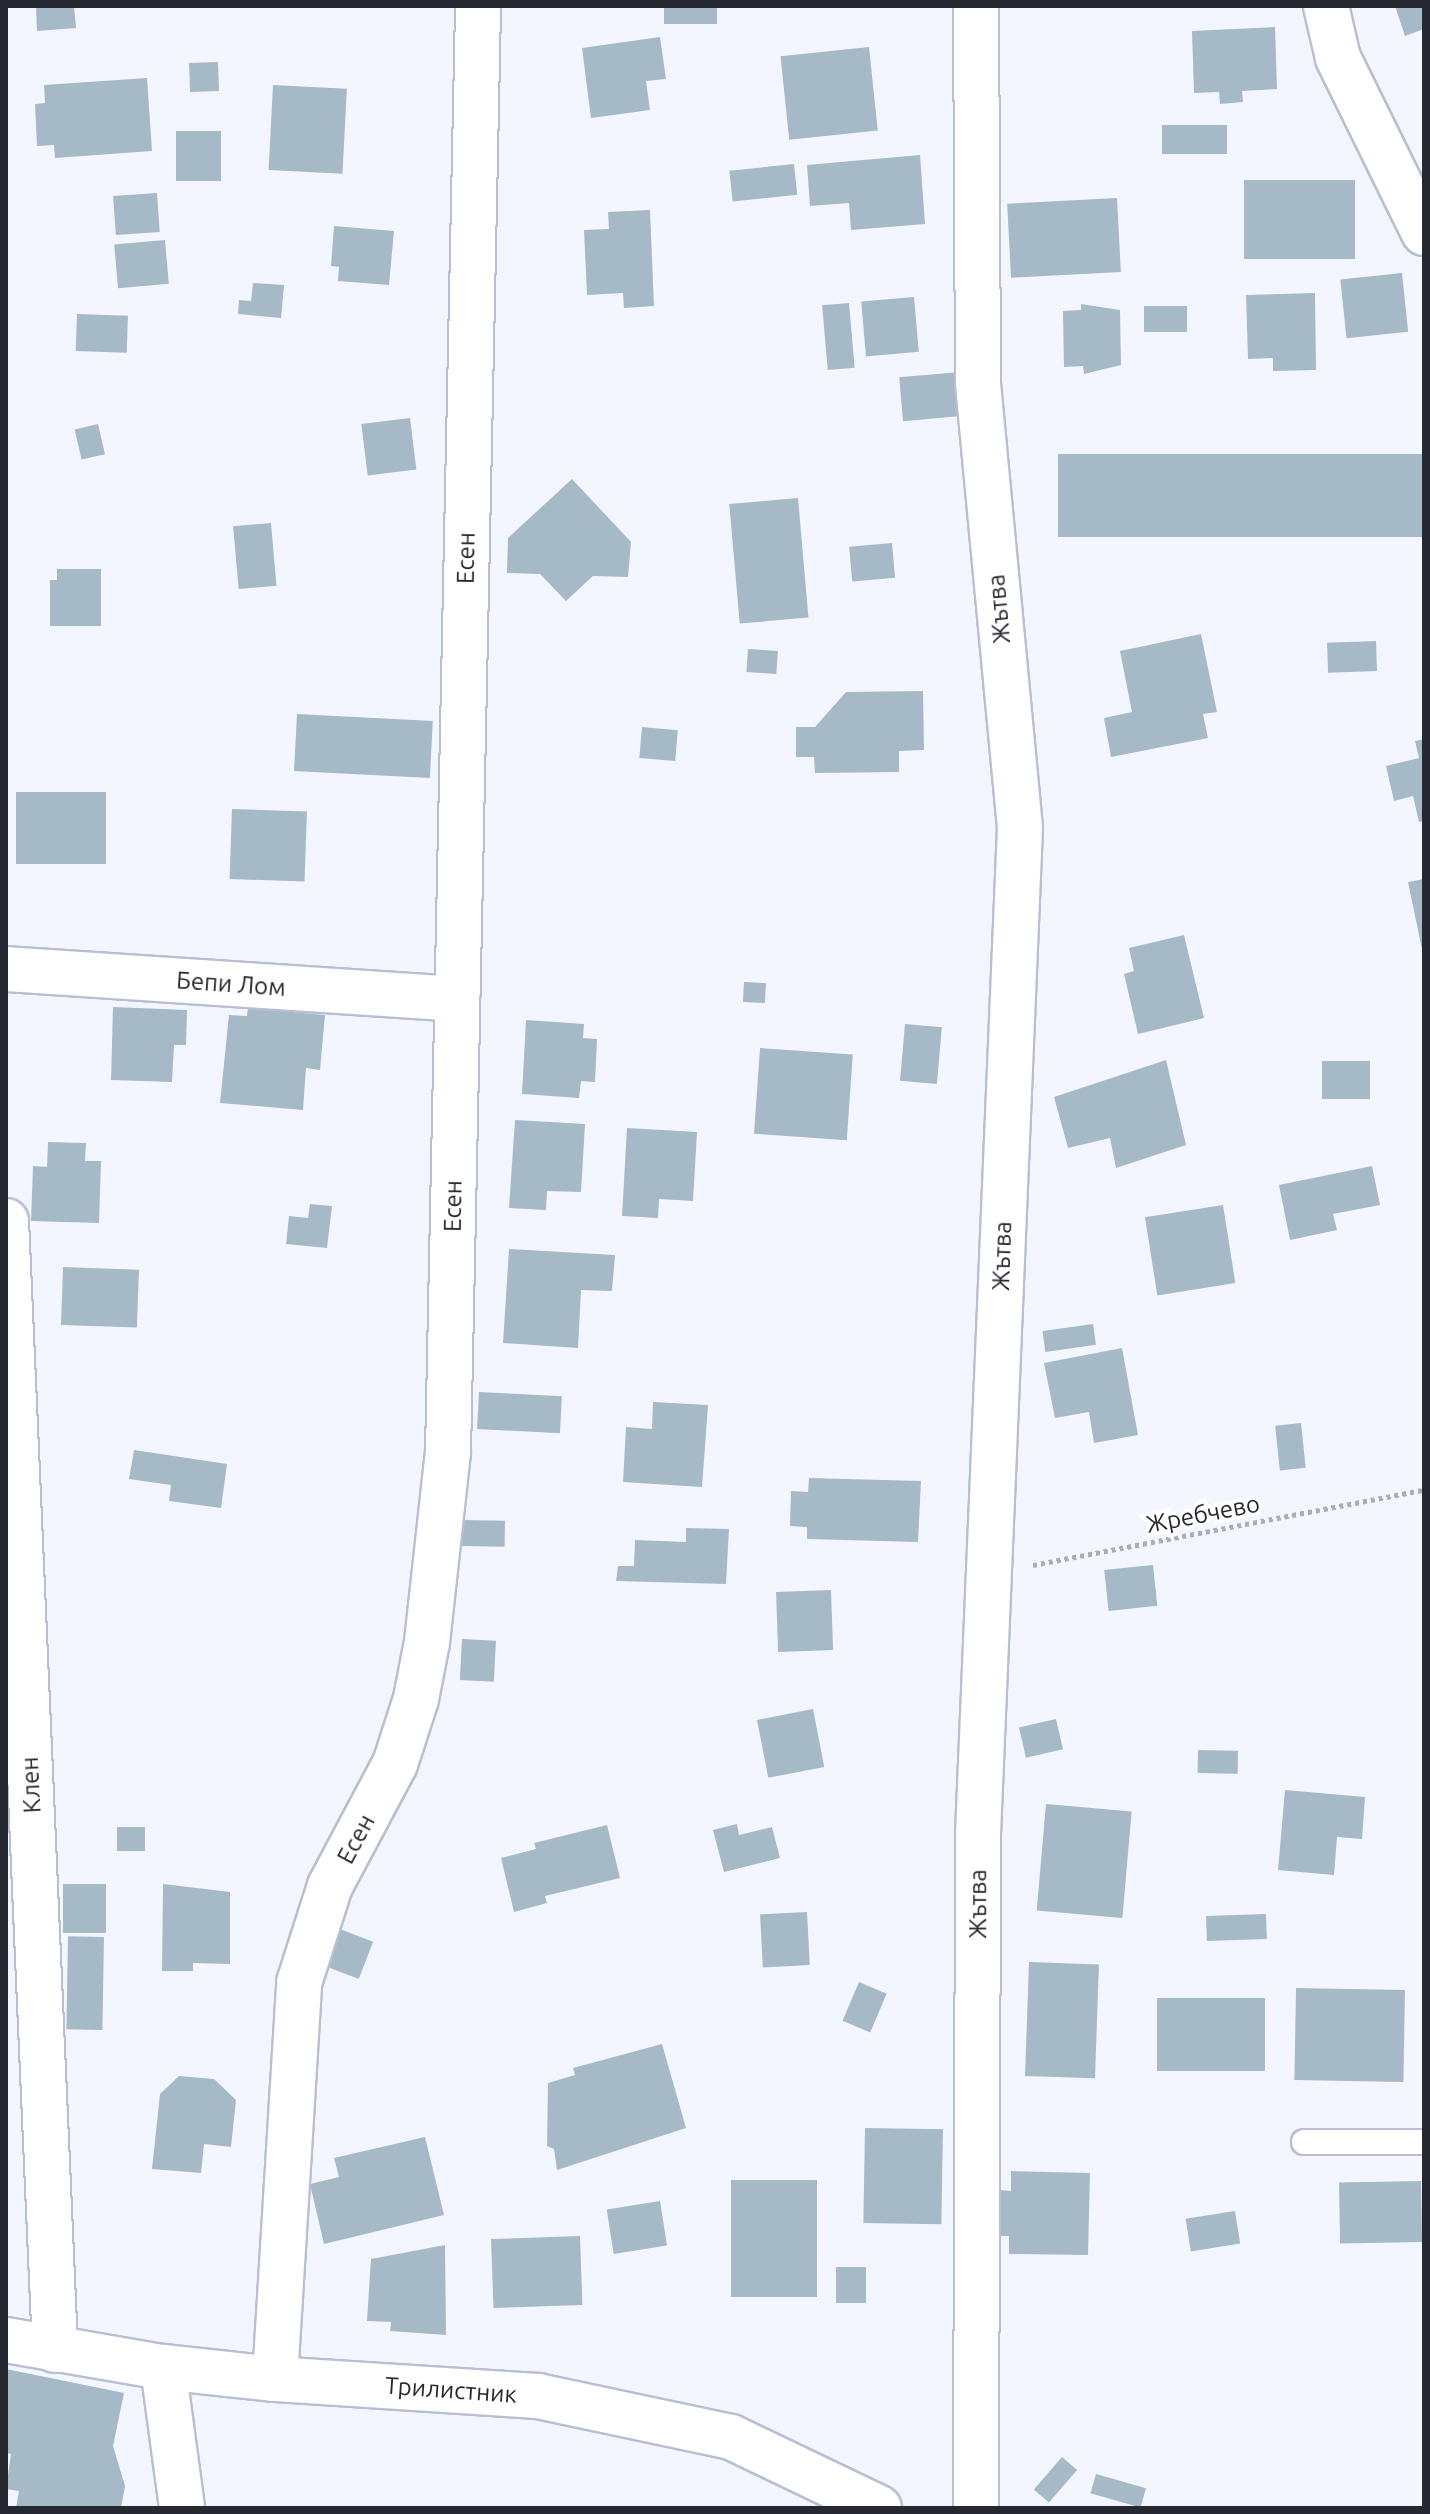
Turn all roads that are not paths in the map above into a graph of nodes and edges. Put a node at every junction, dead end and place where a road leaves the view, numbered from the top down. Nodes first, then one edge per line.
1 (478, 6) edge
2 (976, 6) edge
3 (1326, 6) edge
4 (1424, 233) edge
5 (6, 969) edge
6 (457, 999) junction
7 (6, 1221) edge
8 (14, 1567) edge
9 (1304, 2142) dead end
10 (1424, 2142) edge
11 (6, 2340) edge
12 (55, 2350) junction
13 (163, 2367) junction
14 (275, 2379) junction
15 (182, 2508) edge
16 (879, 2508) edge
17 (976, 2508) edge

1 - 6 street, Есен
2 - 17 street, Жътва
3 - 4 street
5 - 6 street, Бепи Лом
6 - 14 street, Есен
7 - 8 street, Клен
8 - 12 street, Клен
9 - 10 lane
11 - 12 street, Трилистник
12 - 13 street, Трилистник
13 - 14 street, Трилистник
13 - 15 street
14 - 16 street, Трилистник

